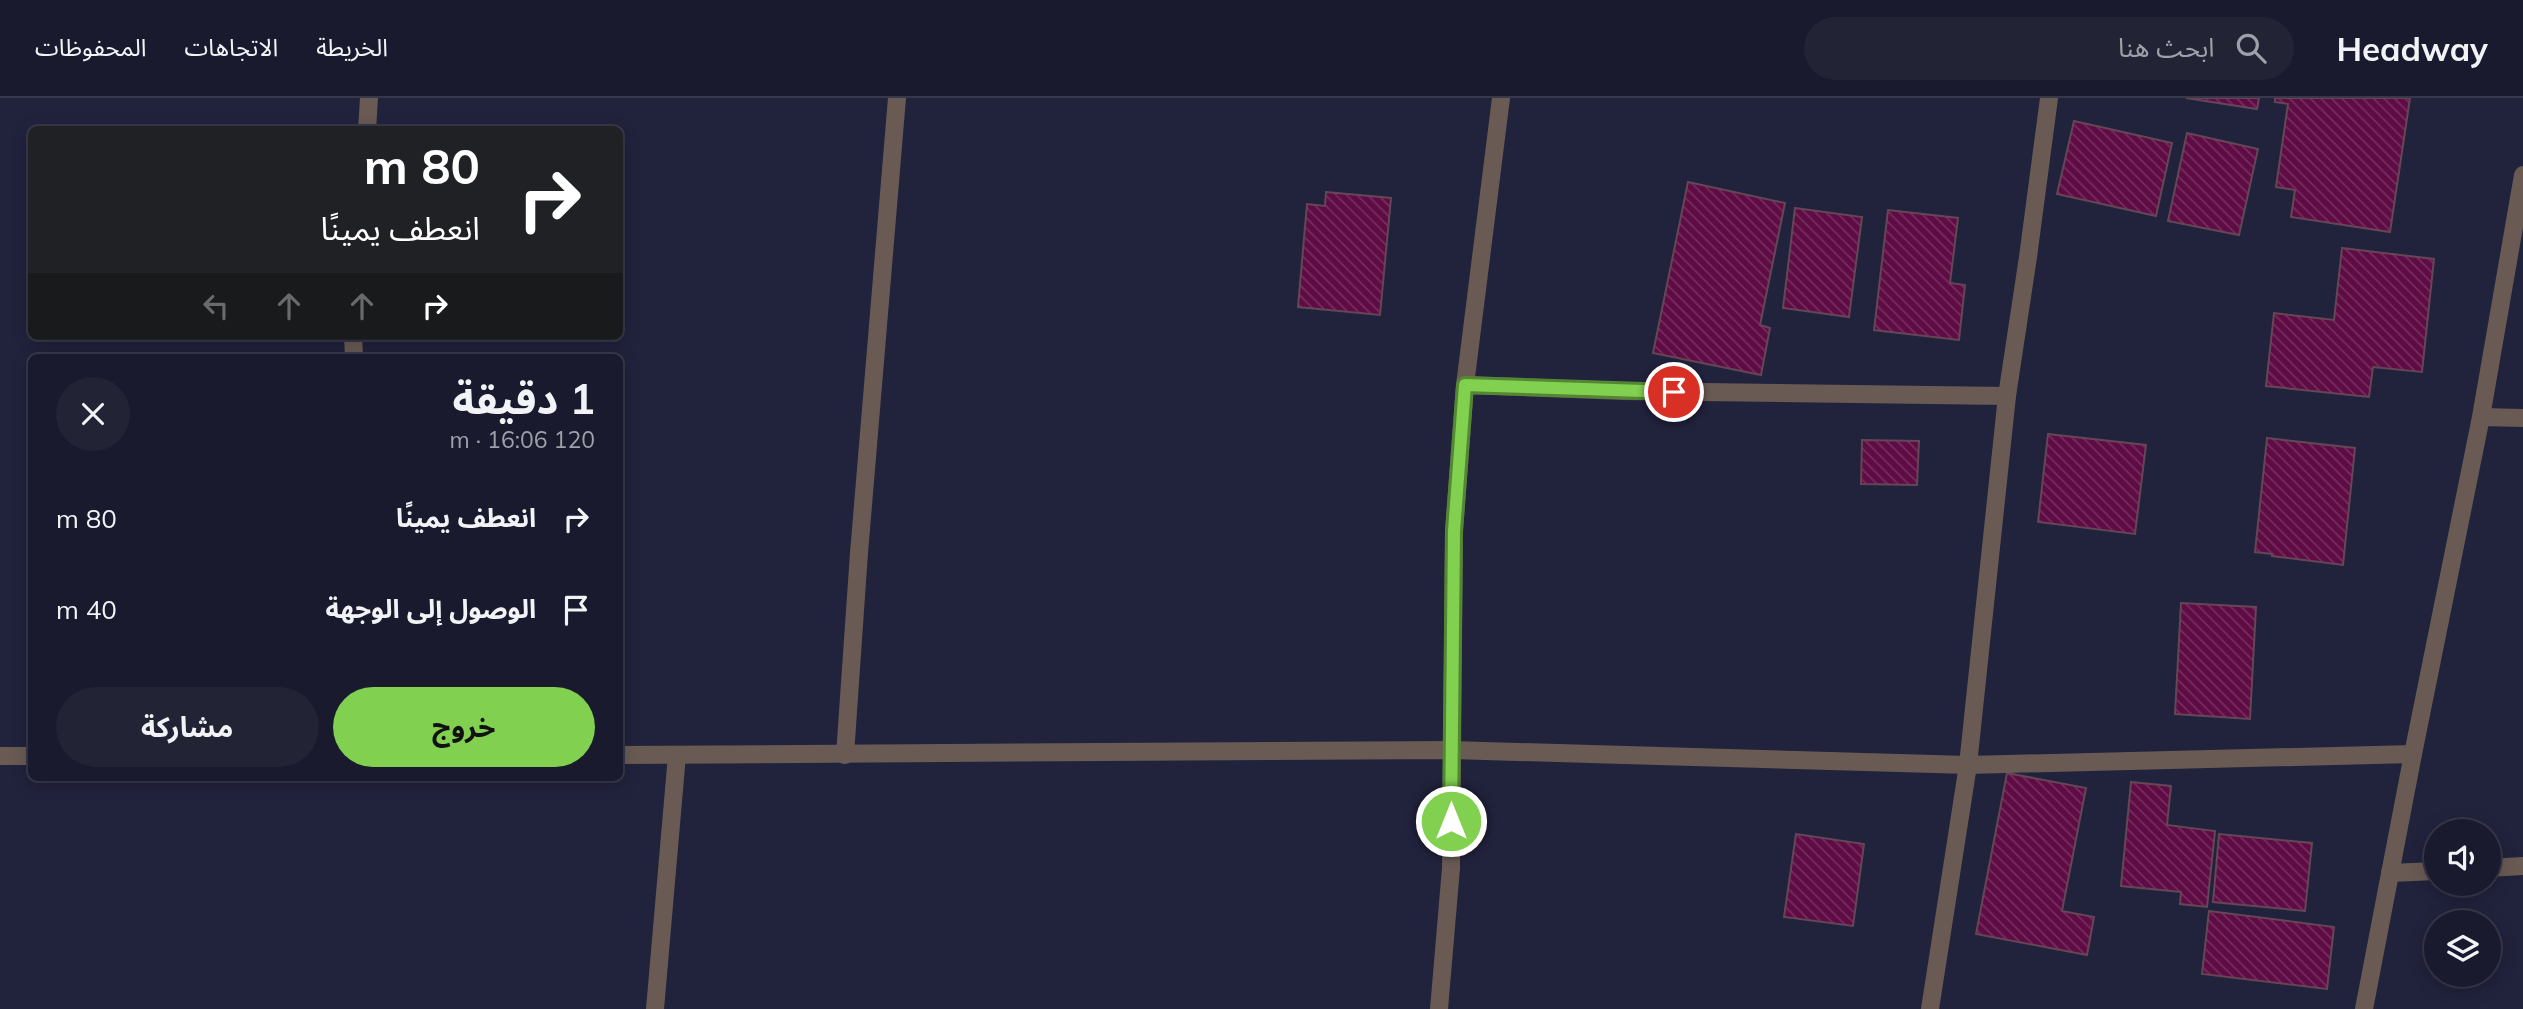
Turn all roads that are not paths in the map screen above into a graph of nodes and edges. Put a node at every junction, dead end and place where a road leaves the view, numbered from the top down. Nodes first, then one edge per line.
1 (369, 98) edge
2 (897, 98) edge
3 (1501, 98) edge
4 (2049, 98) edge
5 (367, 126) edge
6 (2523, 175) edge
7 (1465, 385) junction
8 (2007, 396) junction
9 (2481, 417) junction
10 (2523, 418) edge
11 (1451, 750) junction
12 (2413, 754) junction
13 (623, 755) edge
14 (677, 755) junction
15 (845, 755) junction
16 (0, 756) edge
17 (28, 757) edge
18 (1968, 765) junction
19 (2523, 866) edge
20 (2501, 867) edge
21 (2424, 871) edge
22 (2390, 873) junction
23 (655, 1009) edge
24 (1439, 1009) edge
25 (1930, 1009) edge
26 (2364, 1009) edge

1 - 5 street
2 - 15 street
3 - 7 street
4 - 8 street
6 - 9 street
7 - 8 street
7 - 11 street
8 - 18 street
9 - 10 street
9 - 12 street
11 - 15 street
11 - 18 street
11 - 24 street
12 - 18 street
12 - 22 street
13 - 14 street
14 - 15 street
14 - 23 street
16 - 17 street
18 - 25 street
19 - 20 street
21 - 22 street
22 - 26 street

